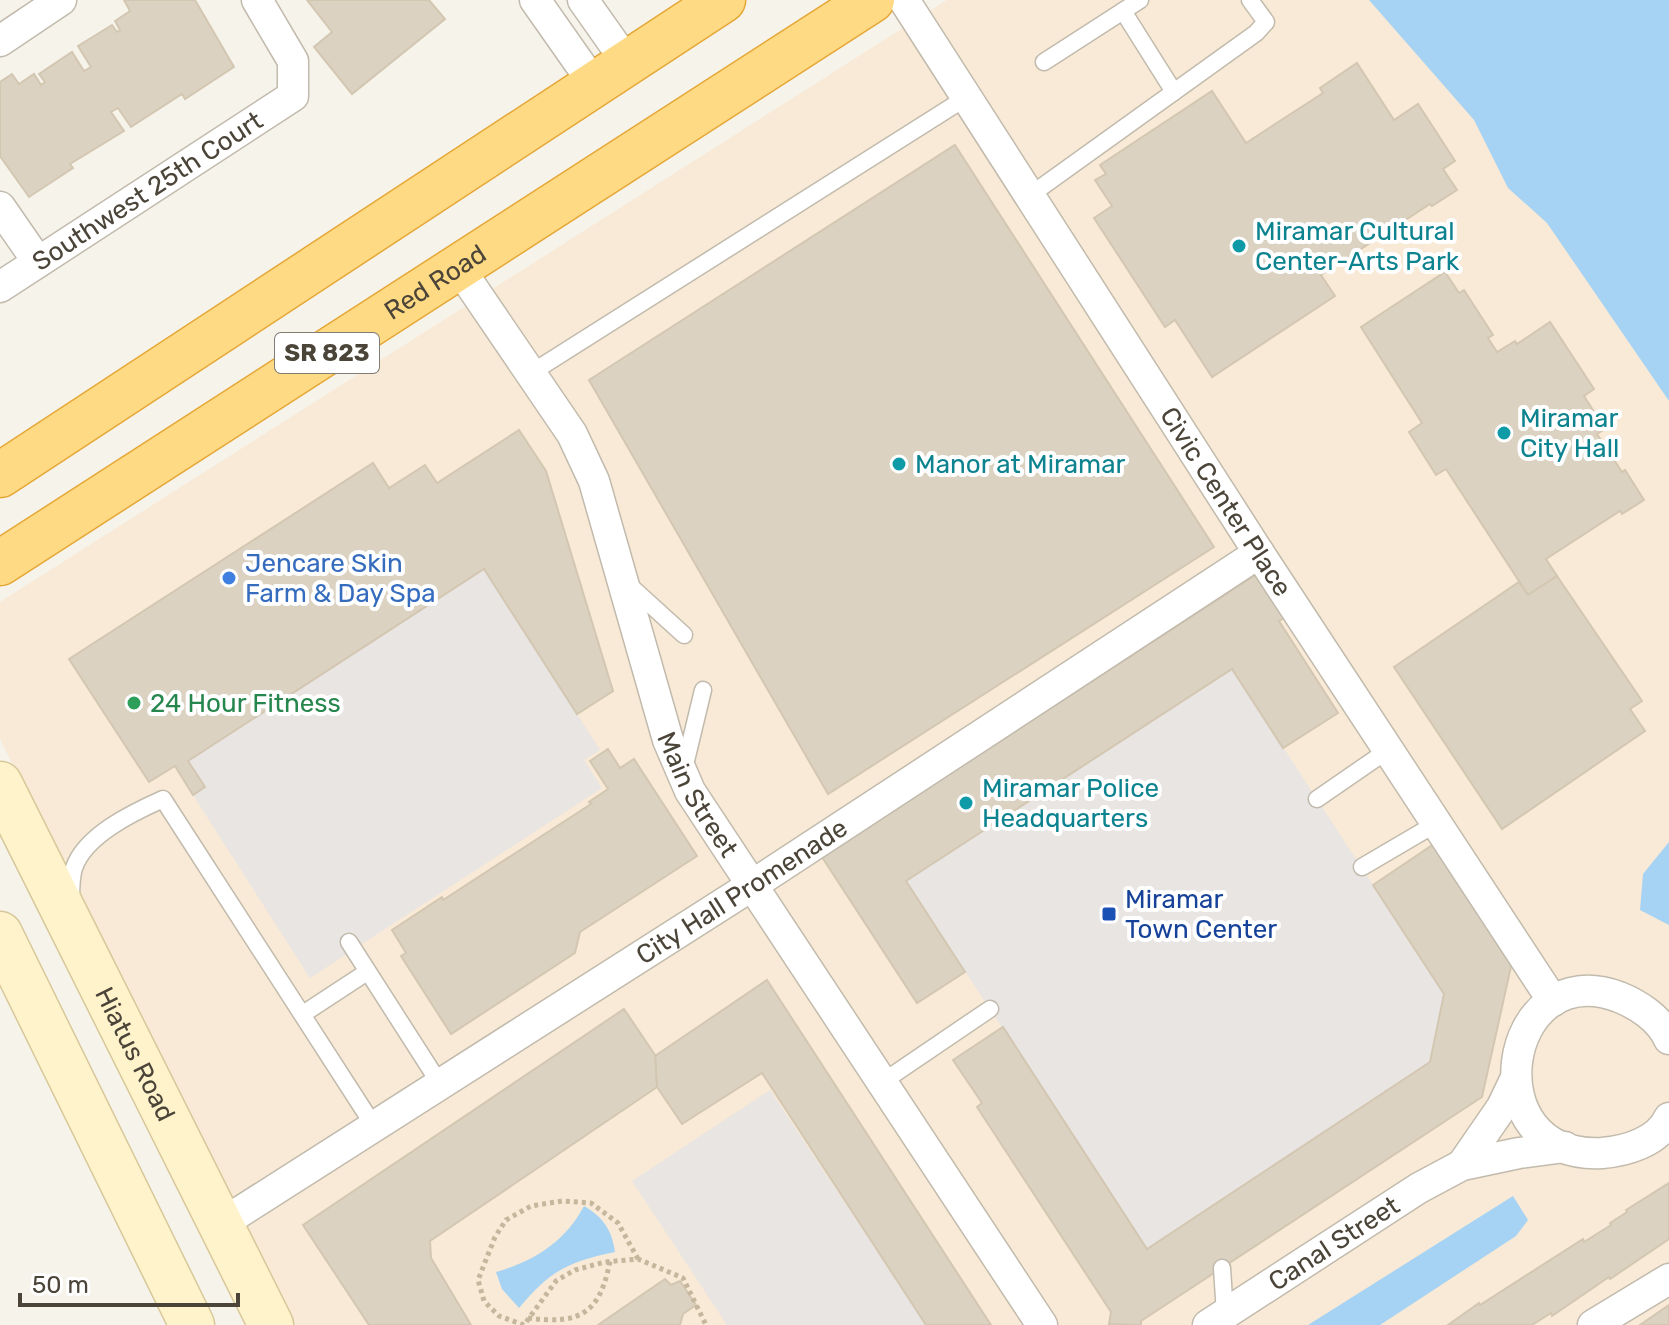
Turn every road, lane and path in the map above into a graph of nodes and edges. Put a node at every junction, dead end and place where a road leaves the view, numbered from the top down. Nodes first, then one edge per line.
1 (61, 0) edge
2 (257, 0) edge
3 (535, 0) edge
4 (583, 0) edge
5 (723, 0) edge
6 (872, 0) edge
7 (904, 0) edge
8 (1140, 0) edge
9 (1250, 0) edge
10 (1123, 11) junction
11 (0, 41) edge
12 (1044, 62) dead end
13 (610, 72) junction
14 (1174, 92) junction
15 (967, 97) junction
16 (1029, 196) junction
17 (0, 207) edge
18 (38, 262) junction
19 (459, 268) junction
20 (0, 287) edge
21 (531, 373) junction
22 (0, 475) edge
23 (1259, 553) junction
24 (0, 563) edge
25 (621, 578) junction
26 (684, 635) dead end
27 (703, 690) dead end
28 (1388, 750) junction
29 (683, 774) junction
30 (0, 784) edge
31 (1317, 799) dead end
32 (1437, 823) junction
33 (1362, 867) dead end
34 (751, 886) junction
35 (69, 921) junction
36 (0, 934) edge
37 (349, 942) dead end
38 (367, 972) junction
39 (1553, 1001) junction
40 (990, 1009) dead end
41 (303, 1014) junction
42 (1669, 1039) edge
43 (1514, 1082) junction
44 (881, 1083) junction
45 (440, 1084) junction
46 (1669, 1118) edge
47 (374, 1126) junction
48 (1565, 1147) junction
49 (1462, 1165) junction
50 (221, 1224) junction
51 (638, 1259) junction
52 (610, 1261) junction
53 (1222, 1268) dead end
54 (1669, 1279) edge
55 (528, 1318) junction
56 (1216, 1320) edge
57 (192, 1325) edge
58 (271, 1325) edge
59 (706, 1325) edge
60 (1042, 1325) edge
61 (1593, 1325) edge

1 - 11 street
2 - 18 street, Southwest 25th Court
3 - 13 street
4 - 13 street
5 - 13 highway, SR 823
6 - 19 highway, Red Road / SR 823
7 - 15 street, Civic Center Place
8 - 10 lane
9 - 14 lane
10 - 12 lane
10 - 14 lane
13 - 22 highway, SR 823
14 - 16 lane
15 - 16 street, Civic Center Place
15 - 21 lane
16 - 23 street, Civic Center Place
17 - 18 street
18 - 20 street, Southwest 25th Court
19 - 21 street, Main Street
19 - 24 highway, Red Road / SR 823
21 - 25 street, Main Street
23 - 28 street, Civic Center Place
23 - 34 street, City Hall Promenade
25 - 26 lane
25 - 29 street, Main Street
27 - 29 lane
28 - 31 lane
28 - 32 street, Civic Center Place
29 - 34 street, Main Street
30 - 35 main road, Hiatus Road
32 - 33 lane
32 - 39 street, Civic Center Place
34 - 44 street, Main Street
34 - 45 street, City Hall Promenade
35 - 41 lane
35 - 50 main road, Hiatus Road
36 - 57 main road
37 - 38 lane
38 - 41 lane
38 - 45 lane
39 - 42 street
39 - 43 street, Canal Street
40 - 44 lane
41 - 47 lane
43 - 48 street
43 - 49 street, Canal Street
44 - 60 street, Main Street
45 - 47 street, City Hall Promenade
46 - 48 street, Canal Street
47 - 50 street, City Hall Promenade
48 - 49 street, Canal Street
49 - 56 street, Canal Street
50 - 58 main road, Hiatus Road
51 - 52 path
51 - 55 path
51 - 59 path
52 - 55 path
52 - 55 path
53 - 56 lane
54 - 61 street

